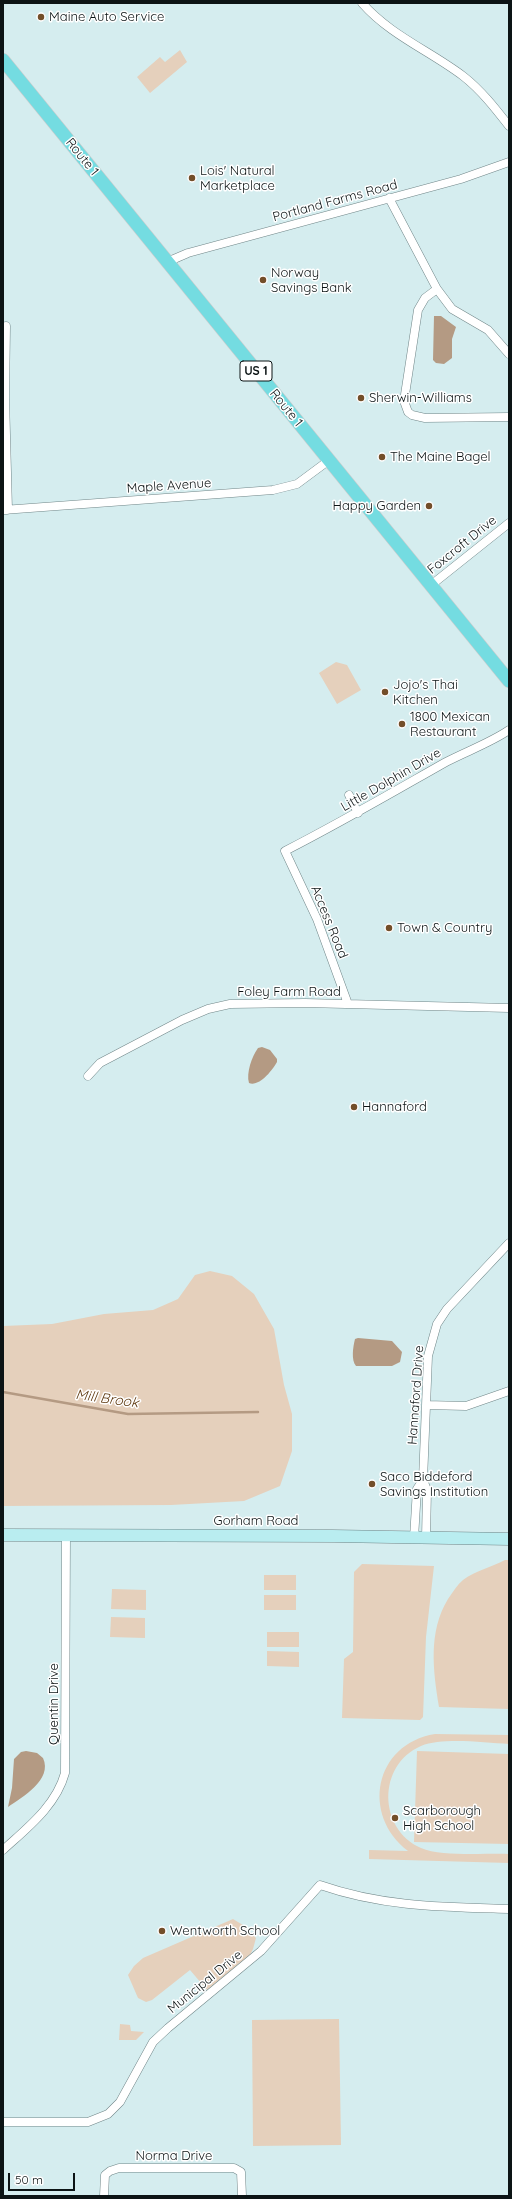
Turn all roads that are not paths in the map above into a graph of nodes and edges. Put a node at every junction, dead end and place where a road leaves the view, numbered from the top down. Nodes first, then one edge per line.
1 (362, 3) edge
2 (3, 60) edge
3 (509, 126) edge
4 (509, 162) edge
5 (389, 198) junction
6 (167, 262) junction
7 (437, 289) junction
8 (6, 326) dead end
9 (509, 354) edge
10 (509, 417) edge
11 (328, 461) junction
12 (5, 510) edge
13 (509, 523) edge
14 (430, 586) junction
15 (509, 682) edge
16 (509, 730) edge
17 (349, 795) dead end
18 (358, 813) junction
19 (285, 851) joint
20 (348, 1004) junction
21 (509, 1008) edge
22 (88, 1076) dead end
23 (509, 1243) edge
24 (509, 1392) edge
25 (426, 1405) junction
26 (423, 1480) junction
27 (66, 1534) junction
28 (3, 1535) edge
29 (420, 1538) junction
30 (509, 1539) edge
31 (3, 1850) edge
32 (509, 1909) edge
33 (3, 2122) edge
34 (104, 2196) edge
35 (242, 2196) edge

1 - 3 street
2 - 6 main road, Route 1 / US 1
4 - 5 street, Portland Farms Road
5 - 6 street, Portland Farms Road
5 - 7 street
6 - 11 main road, Route 1 / US 1
7 - 9 street
7 - 10 street
8 - 12 street
11 - 12 street, Maple Avenue
11 - 14 main road, Route 1 / US 1
13 - 14 street, Foxcroft Drive
14 - 15 main road, Route 1 / US 1
16 - 18 street, Little Dolphin Drive
17 - 18 street
18 - 19 street, Little Dolphin Drive
19 - 20 street, Access Road
20 - 21 street, Foley Farm Road
20 - 22 street, Foley Farm Road
23 - 25 street, Hannaford Drive
24 - 25 street
25 - 26 street, Hannaford Drive
26 - 29 street, Hannaford Drive
26 - 29 street, Hannaford Drive
27 - 28 main road, Gorham Road
27 - 29 main road, Gorham Road
27 - 31 street, Quentin Drive
29 - 30 main road, Gorham Road
32 - 33 street, Municipal Drive
34 - 35 street, Norma Drive

